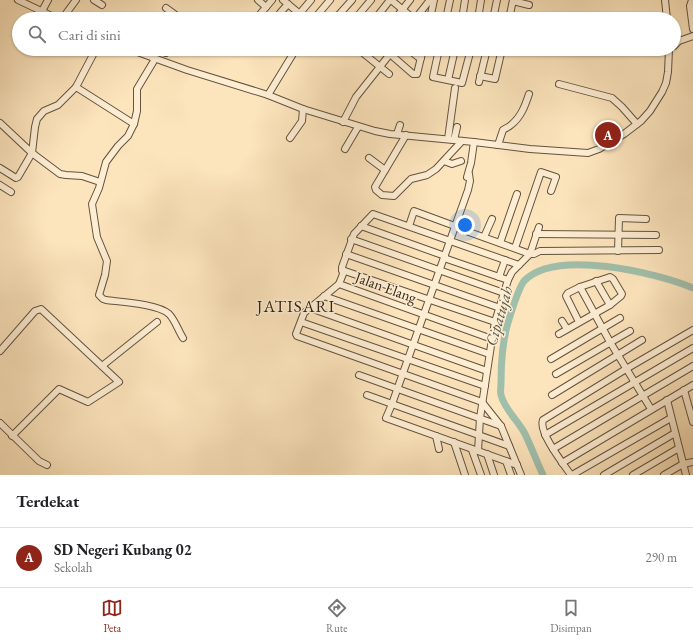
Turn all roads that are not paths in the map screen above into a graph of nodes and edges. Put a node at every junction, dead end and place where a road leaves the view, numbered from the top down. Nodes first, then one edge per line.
1 (18, 0) edge
2 (31, 0) edge
3 (48, 0) edge
4 (76, 0) edge
5 (94, 0) edge
6 (258, 0) edge
7 (272, 0) edge
8 (309, 0) edge
9 (330, 0) edge
10 (352, 0) edge
11 (371, 0) edge
12 (391, 0) edge
13 (410, 0) edge
14 (430, 0) edge
15 (434, 0) edge
16 (450, 0) edge
17 (466, 0) edge
18 (482, 0) edge
19 (497, 0) edge
20 (665, 0) edge
21 (692, 0) edge
22 (513, 1) edge
23 (285, 2) edge
24 (102, 5) dead end
25 (529, 5) dead end
26 (34, 7) junction
27 (266, 7) junction
28 (166, 8) dead end
29 (403, 9) junction
30 (42, 11) joint
31 (67, 12) edge
32 (172, 12) edge
33 (262, 12) edge
34 (280, 12) edge
35 (298, 12) edge
36 (300, 12) edge
37 (320, 12) edge
38 (342, 12) edge
39 (361, 12) edge
40 (381, 12) edge
41 (401, 12) edge
42 (407, 12) edge
43 (421, 12) edge
44 (431, 12) edge
45 (447, 12) edge
46 (463, 12) edge
47 (479, 12) edge
48 (494, 12) edge
49 (511, 12) edge
50 (666, 12) edge
51 (693, 29) edge
52 (693, 36) edge
53 (681, 40) edge
54 (92, 56) edge
55 (148, 56) edge
56 (292, 56) edge
57 (366, 56) edge
58 (389, 56) edge
59 (396, 56) edge
60 (417, 56) edge
61 (437, 56) edge
62 (453, 56) edge
63 (469, 56) edge
64 (484, 56) edge
65 (500, 56) edge
66 (670, 56) edge
67 (421, 58) joint
68 (155, 59) junction
69 (380, 67) junction
70 (389, 74) dead end
71 (448, 80) junction
72 (559, 84) dead end
73 (76, 87) junction
74 (455, 88) dead end
75 (529, 94) dead end
76 (268, 95) junction
77 (303, 109) junction
78 (343, 122) junction
79 (134, 124) junction
80 (637, 124) junction
81 (2, 125) edge
82 (400, 125) dead end
83 (358, 127) junction
84 (457, 127) dead end
85 (0, 133) edge
86 (397, 134) junction
87 (406, 135) junction
88 (290, 138) dead end
89 (448, 139) junction
90 (454, 140) junction
91 (462, 141) junction
92 (474, 142) junction
93 (498, 145) junction
94 (345, 149) dead end
95 (32, 153) junction
96 (369, 158) dead end
97 (444, 161) junction
98 (461, 161) dead end
99 (0, 168) edge
100 (385, 170) junction
101 (100, 182) junction
102 (0, 185) edge
103 (551, 191) dead end
104 (11, 192) dead end
105 (517, 194) dead end
106 (492, 219) dead end
107 (646, 219) dead end
108 (361, 226) junction
109 (409, 226) junction
110 (454, 226) junction
111 (539, 227) dead end
112 (536, 234) junction
113 (618, 234) junction
114 (656, 235) dead end
115 (484, 237) junction
116 (351, 239) junction
117 (449, 240) junction
118 (500, 243) junction
119 (514, 248) junction
120 (659, 250) dead end
121 (618, 251) junction
122 (346, 254) junction
123 (530, 254) junction
124 (444, 256) junction
125 (505, 260) junction
126 (519, 265) junction
127 (438, 269) junction
128 (342, 270) junction
129 (499, 277) junction
130 (508, 280) junction
131 (596, 281) junction
132 (339, 284) junction
133 (433, 284) junction
134 (580, 287) junction
135 (504, 293) junction
136 (324, 296) junction
137 (428, 299) junction
138 (610, 305) junction
139 (310, 308) junction
140 (500, 308) junction
141 (422, 314) junction
142 (594, 314) junction
143 (620, 318) dead end
144 (562, 321) dead end
145 (157, 322) dead end
146 (300, 322) junction
147 (495, 322) junction
148 (579, 322) junction
149 (603, 328) junction
150 (417, 329) junction
151 (567, 329) junction
152 (630, 330) dead end
153 (693, 330) edge
154 (559, 334) dead end
155 (183, 338) dead end
156 (492, 339) junction
157 (642, 340) dead end
158 (610, 342) junction
159 (412, 344) junction
160 (693, 348) edge
161 (0, 351) edge
162 (489, 354) junction
163 (618, 354) junction
164 (407, 359) junction
165 (551, 359) dead end
166 (102, 366) junction
167 (693, 366) edge
168 (626, 369) junction
169 (487, 371) junction
170 (401, 374) junction
171 (556, 374) dead end
172 (359, 375) dead end
173 (634, 382) junction
174 (693, 385) edge
175 (485, 386) junction
176 (396, 389) junction
177 (684, 390) junction
178 (367, 395) dead end
179 (552, 395) dead end
180 (643, 396) junction
181 (667, 400) junction
182 (482, 402) junction
183 (391, 403) junction
184 (651, 409) junction
185 (480, 418) junction
186 (671, 418) junction
187 (693, 422) edge
188 (0, 423) edge
189 (501, 426) junction
190 (676, 433) junction
191 (479, 435) junction
192 (545, 435) junction
193 (12, 436) junction
194 (436, 436) junction
195 (454, 442) junction
196 (509, 446) junction
197 (679, 448) junction
198 (439, 449) dead end
199 (553, 449) junction
200 (475, 451) junction
201 (487, 454) junction
202 (506, 461) junction
203 (562, 462) junction
204 (693, 462) edge
205 (683, 464) junction
206 (47, 465) dead end
207 (517, 465) junction
208 (465, 475) edge
209 (481, 475) edge
210 (494, 475) edge
211 (511, 475) edge
212 (521, 475) edge
213 (572, 475) edge
214 (604, 475) edge
215 (633, 475) edge
216 (664, 475) edge
217 (686, 475) edge

1 - 26 street
2 - 26 street
3 - 30 street
4 - 31 street
5 - 24 street
6 - 27 street
7 - 27 street
8 - 36 street
9 - 37 street
10 - 38 street
11 - 39 street
12 - 29 street
12 - 40 street
13 - 29 street
14 - 43 street
15 - 44 street
16 - 45 street
17 - 46 street
18 - 47 street
19 - 48 street
20 - 50 street
21 - 51 street
22 - 25 street
22 - 49 street
23 - 34 street
23 - 35 street
26 - 30 street
27 - 33 street
28 - 32 street
29 - 41 street
29 - 42 street
52 - 53 street
54 - 73 street
55 - 68 street
56 - 76 street
57 - 69 street
58 - 69 street
59 - 67 street
60 - 67 street
61 - 71 street
62 - 71 street
63 - 71 street
64 - 65 street
66 - 80 street
68 - 76 street
68 - 79 street
69 - 70 street
69 - 78 street
72 - 80 street
73 - 79 street
73 - 95 street
74 - 89 street
75 - 93 street
76 - 77 street
77 - 78 street
77 - 88 street
78 - 83 street
79 - 101 street
80 - 93 street
81 - 85 street
81 - 95 street
82 - 86 street
83 - 86 street
83 - 94 street
84 - 90 street
86 - 87 street
87 - 89 street
87 - 100 street
89 - 90 street
90 - 91 street
91 - 92 street
91 - 97 street
92 - 93 street
92 - 110 street
95 - 99 street
95 - 101 street
96 - 100 street
97 - 98 street
97 - 100 street
101 - 155 street
102 - 104 street
103 - 119 street
105 - 118 street
106 - 115 street
107 - 113 street
108 - 109 street
108 - 116 street
108 - 124 street
109 - 110 street
109 - 117 street
110 - 115 street
110 - 117 street
111 - 112 street
112 - 113 street
112 - 123 street
113 - 114 street
113 - 121 street
115 - 118 street
116 - 122 street
116 - 127 street
117 - 124 street
117 - 125 street
118 - 119 street
119 - 123 street
120 - 121 street
121 - 123 street
122 - 128 street
122 - 133 street
123 - 126 street
124 - 127 street
124 - 129 street
125 - 126 street
125 - 129 street
126 - 130 street
127 - 133 street
127 - 135 street
128 - 132 street
128 - 137 street
129 - 130 street
130 - 135 street
131 - 134 street
131 - 138 street
131 - 138 street
132 - 136 street
132 - 141 street, Jalan Elang
133 - 137 street
133 - 140 street
134 - 142 street
134 - 148 street
135 - 140 street
136 - 139 street
136 - 150 street
137 - 141 street
137 - 147 street
138 - 142 street
139 - 146 street
139 - 159 street
140 - 147 street
141 - 150 street
141 - 156 street, Jalan Elang
142 - 148 street
142 - 149 street
143 - 149 street
144 - 151 street
145 - 166 street
146 - 164 street
146 - 170 street
147 - 156 street
148 - 151 street
149 - 158 street
149 - 165 street
150 - 159 street
150 - 162 street
151 - 154 street
152 - 158 street
153 - 168 street
156 - 162 street
157 - 163 street
158 - 163 street
158 - 171 street
159 - 164 street
159 - 169 street
160 - 173 street
161 - 166 street
162 - 169 street
163 - 168 street
163 - 179 street
164 - 170 street
164 - 175 street
166 - 193 street
167 - 180 street
168 - 173 street
168 - 192 street
169 - 175 street
170 - 176 street
170 - 182 street
172 - 176 street
173 - 180 street
173 - 192 street
174 - 177 street
175 - 182 street
176 - 183 street
176 - 185 street
177 - 181 street
177 - 187 street
178 - 183 street
180 - 184 street
180 - 199 street
181 - 184 street
181 - 186 street
182 - 185 street
182 - 189 street
183 - 191 street
183 - 194 street
184 - 203 street
185 - 189 street
185 - 191 street
186 - 190 street
186 - 213 street
188 - 193 street
189 - 196 street
190 - 197 street
190 - 214 street
191 - 196 street
191 - 200 street
192 - 199 street
193 - 206 street
194 - 195 street
194 - 198 street
195 - 200 street
195 - 208 street
196 - 207 street
197 - 205 street
197 - 215 street
199 - 203 street
200 - 201 street
200 - 209 street
201 - 202 street
201 - 210 street
202 - 207 street
202 - 211 street
203 - 213 street
204 - 205 street
205 - 216 street
205 - 217 street
207 - 212 street

